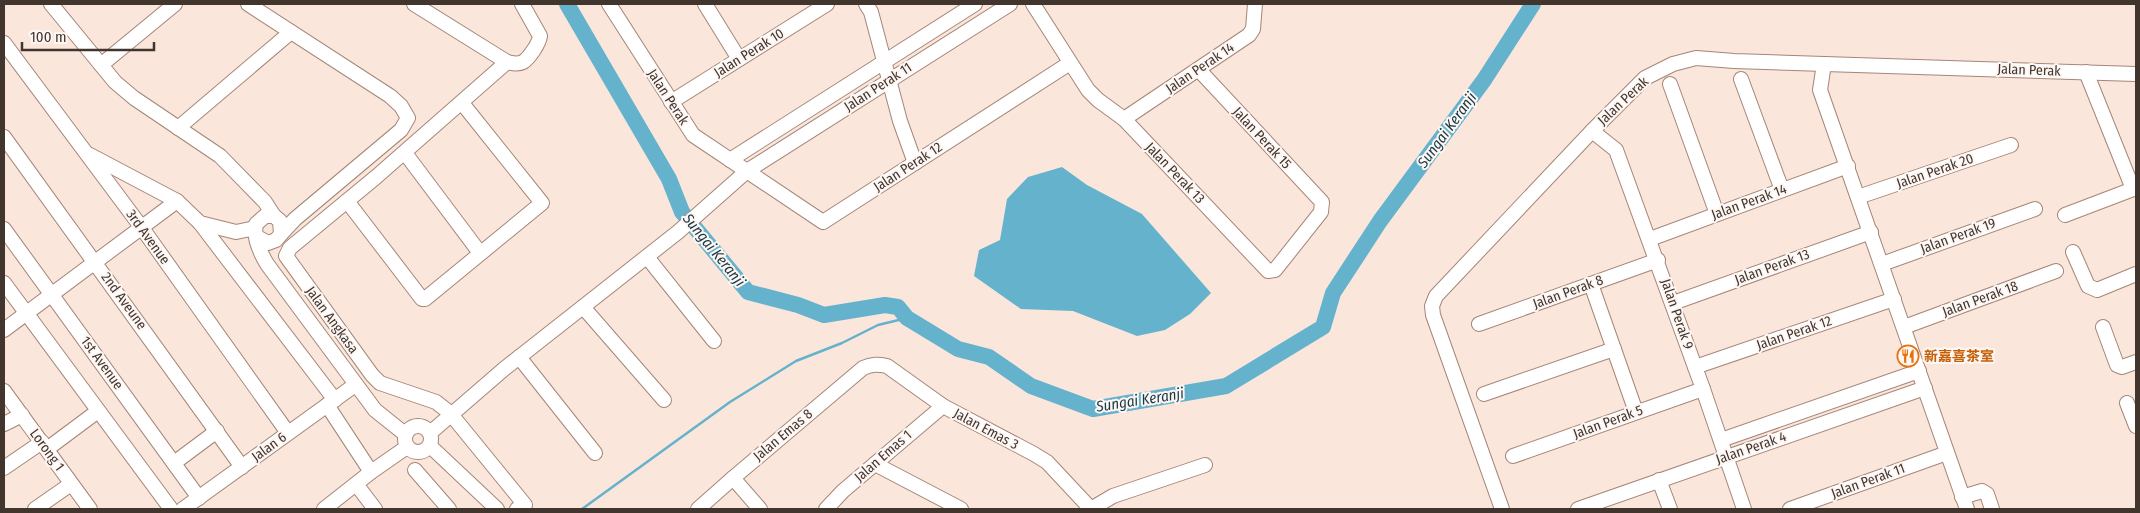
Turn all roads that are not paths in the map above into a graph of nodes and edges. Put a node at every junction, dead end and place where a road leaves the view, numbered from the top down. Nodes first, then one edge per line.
1 (51, 4) edge
2 (175, 4) edge
3 (248, 4) edge
4 (414, 4) edge
5 (522, 4) edge
6 (609, 4) edge
7 (705, 4) edge
8 (827, 4) edge
9 (866, 4) edge
10 (975, 4) edge
11 (1010, 4) edge
12 (1034, 4) edge
13 (1255, 4) edge
14 (291, 32) junction
15 (4, 42) edge
16 (738, 59) junction
17 (507, 62) junction
18 (885, 62) junction
19 (1070, 63) junction
20 (1824, 64) junction
21 (101, 66) junction
22 (1199, 70) junction
23 (2086, 72) junction
24 (2136, 74) edge
25 (1740, 79) dead end
26 (889, 80) junction
27 (1670, 84) dead end
28 (671, 102) junction
29 (462, 103) junction
30 (1124, 119) junction
31 (178, 128) junction
32 (1592, 131) junction
33 (4, 137) edge
34 (2011, 144) dead end
35 (86, 153) junction
36 (405, 153) junction
37 (730, 160) junction
38 (915, 163) junction
39 (1848, 166) junction
40 (747, 171) junction
41 (2134, 189) edge
42 (1782, 190) junction
43 (1858, 197) junction
44 (177, 201) junction
45 (347, 201) junction
46 (1323, 207) joint
47 (2035, 209) dead end
48 (306, 210) junction
49 (1717, 214) junction
50 (2065, 215) dead end
51 (200, 222) junction
52 (265, 223) junction
53 (142, 228) junction
54 (4, 229) edge
55 (1870, 232) junction
56 (279, 237) junction
57 (1650, 239) junction
58 (2073, 252) dead end
59 (480, 253) junction
60 (646, 257) junction
61 (1658, 260) junction
62 (96, 262) junction
63 (1882, 264) junction
64 (2056, 271) dead end
65 (272, 272) junction
66 (2136, 274) edge
67 (4, 283) edge
68 (1591, 284) junction
69 (52, 295) junction
70 (1894, 299) junction
71 (1673, 303) junction
72 (583, 307) junction
73 (26, 314) junction
74 (334, 322) junction
75 (1479, 324) dead end
76 (1904, 327) junction
77 (2103, 327) dead end
78 (4, 330) edge
79 (317, 333) junction
80 (714, 341) dead end
81 (1614, 349) junction
82 (519, 357) junction
83 (2136, 362) edge
84 (871, 365) joint
85 (1695, 367) junction
86 (1919, 371) junction
87 (355, 385) junction
88 (1925, 388) junction
89 (1704, 389) junction
90 (4, 391) edge
91 (1484, 394) dead end
92 (664, 400) dead end
93 (332, 402) junction
94 (2127, 403) dead end
95 (943, 406) junction
96 (98, 411) junction
97 (1636, 412) junction
98 (22, 415) junction
99 (447, 417) junction
100 (4, 424) edge
101 (2136, 426) edge
102 (217, 431) junction
103 (288, 433) junction
104 (430, 439) junction
105 (1721, 440) junction
106 (406, 441) junction
107 (44, 446) junction
108 (595, 453) dead end
109 (1947, 453) junction
110 (442, 456) junction
111 (1513, 456) dead end
112 (1727, 456) junction
113 (174, 462) junction
114 (875, 464) junction
115 (1205, 465) dead end
116 (242, 467) junction
117 (4, 468) edge
118 (415, 470) dead end
119 (371, 472) junction
120 (732, 478) junction
121 (1659, 480) junction
122 (71, 484) junction
123 (356, 484) junction
124 (199, 498) junction
125 (1964, 503) edge
126 (521, 507) edge
127 (705, 507) edge
128 (35, 509) edge
129 (90, 509) edge
130 (171, 509) edge
131 (183, 509) edge
132 (324, 509) edge
133 (375, 509) edge
134 (449, 509) edge
135 (497, 509) edge
136 (760, 509) edge
137 (826, 509) edge
138 (961, 509) edge
139 (1091, 509) edge
140 (1502, 509) edge
141 (1578, 509) edge
142 (1670, 509) edge
143 (1744, 509) edge
144 (1790, 509) edge
145 (1992, 509) edge

1 - 21 street
2 - 21 street
3 - 14 street
4 - 17 street
5 - 17 street
6 - 28 street, Jalan Perak
7 - 16 street
8 - 16 street, Jalan Perak 10
9 - 18 street
10 - 18 street, Jalan Perak 11
11 - 26 street, Jalan Perak 11
12 - 19 street, Jalan Perak 13
13 - 22 street, Jalan Perak 14
14 - 31 street
14 - 48 street
15 - 35 street, 3rd Avenue
16 - 28 street, Jalan Perak 10
17 - 29 street
18 - 26 street
18 - 37 street, Jalan Perak 11
19 - 30 street, Jalan Perak 13
19 - 38 street, Jalan Perak 12
20 - 23 street, Jalan Perak
20 - 32 street, Jalan Perak
20 - 39 street
21 - 31 street
22 - 30 street, Jalan Perak 14
22 - 46 street, Jalan Perak 15
23 - 24 street, Jalan Perak
23 - 41 street
25 - 42 street
26 - 38 street
26 - 40 street, Jalan Perak 11
27 - 49 street
28 - 37 street, Jalan Perak
29 - 36 street
29 - 59 street
30 - 46 street, Jalan Perak 13
31 - 52 street
32 - 57 street, Jalan Perak 9
32 - 140 street, Jalan Perak
33 - 62 street, 2nd Aveune
34 - 43 street, Jalan Perak 20
35 - 44 street
35 - 53 street, 3rd Avenue
36 - 45 street
36 - 59 street
37 - 40 street, Jalan Perak
38 - 40 street, Jalan Perak 12
39 - 42 street, Jalan Perak 14
39 - 43 street
40 - 60 street, Jalan Perak 11
41 - 50 street
42 - 49 street, Jalan Perak 14
43 - 55 street
44 - 51 street
44 - 53 street
45 - 59 street
45 - 74 street, Jalan Angkasa
47 - 63 street, Jalan Perak 19
48 - 52 street
48 - 56 street
49 - 57 street, Jalan Perak 14
51 - 52 street
51 - 93 street
52 - 56 street
52 - 56 street
52 - 65 street
53 - 62 street
53 - 103 street, 3rd Avenue
54 - 69 street, 1st Avenue
55 - 63 street
55 - 71 street, Jalan Perak 13
56 - 65 street
57 - 61 street, Jalan Perak 9
58 - 66 street
60 - 72 street, Jalan Perak 11
60 - 80 street
61 - 68 street, Jalan Perak 8
61 - 71 street, Jalan Perak 9
62 - 69 street
62 - 102 street, 2nd Aveune
63 - 70 street
64 - 76 street, Jalan Perak 18
65 - 79 street
67 - 73 street
68 - 75 street, Jalan Perak 8
68 - 81 street
69 - 73 street
69 - 113 street, 1st Avenue
70 - 76 street
70 - 85 street, Jalan Perak 12
71 - 85 street, Jalan Perak 9
72 - 82 street, Jalan Perak 11
72 - 92 street
73 - 78 street
73 - 96 street
74 - 79 street
74 - 99 street, Jalan Angkasa
76 - 86 street
77 - 83 street
79 - 87 street
81 - 91 street
81 - 97 street
82 - 99 street, Jalan Perak 11
82 - 108 street
84 - 95 street, Jalan Emas 3
84 - 120 street, Jalan Emas 8
85 - 89 street, Jalan Perak 9
86 - 88 street
86 - 105 street, Jalan Perak 4
87 - 93 street, Jalan 6
87 - 106 street
88 - 109 street
88 - 112 street, Jalan Perak 4
89 - 97 street, Jalan Perak 5
89 - 105 street, Jalan Perak 9
90 - 98 street, Lorong 1
93 - 103 street, Jalan 6
93 - 119 street
94 - 101 street
95 - 114 street, Jalan Emas 1
95 - 139 street, Jalan Emas 3
96 - 107 street
96 - 130 street
97 - 111 street, Jalan Perak 5
98 - 100 street
98 - 107 street, Lorong 1
99 - 104 street, Jalan Perak 11
99 - 110 street
99 - 126 street
102 - 113 street
102 - 116 street, 2nd Aveune
103 - 116 street, Jalan 6
104 - 106 street
104 - 106 street
104 - 110 street
105 - 112 street, Jalan Perak 9
106 - 119 street
107 - 117 street
107 - 122 street, Lorong 1
109 - 125 street
109 - 144 street, Jalan Perak 11
110 - 135 street
112 - 121 street, Jalan Perak 4
112 - 143 street, Jalan Perak 9
113 - 124 street, 1st Avenue
114 - 137 street, Jalan Emas 1
114 - 138 street
115 - 139 street
116 - 124 street, Jalan 6
118 - 134 street
119 - 123 street
120 - 127 street, Jalan Emas 8
120 - 136 street
121 - 141 street, Jalan Perak 4
121 - 142 street
122 - 128 street
122 - 129 street, Lorong 1
123 - 132 street
123 - 133 street
124 - 131 street, Jalan 6
125 - 145 street

